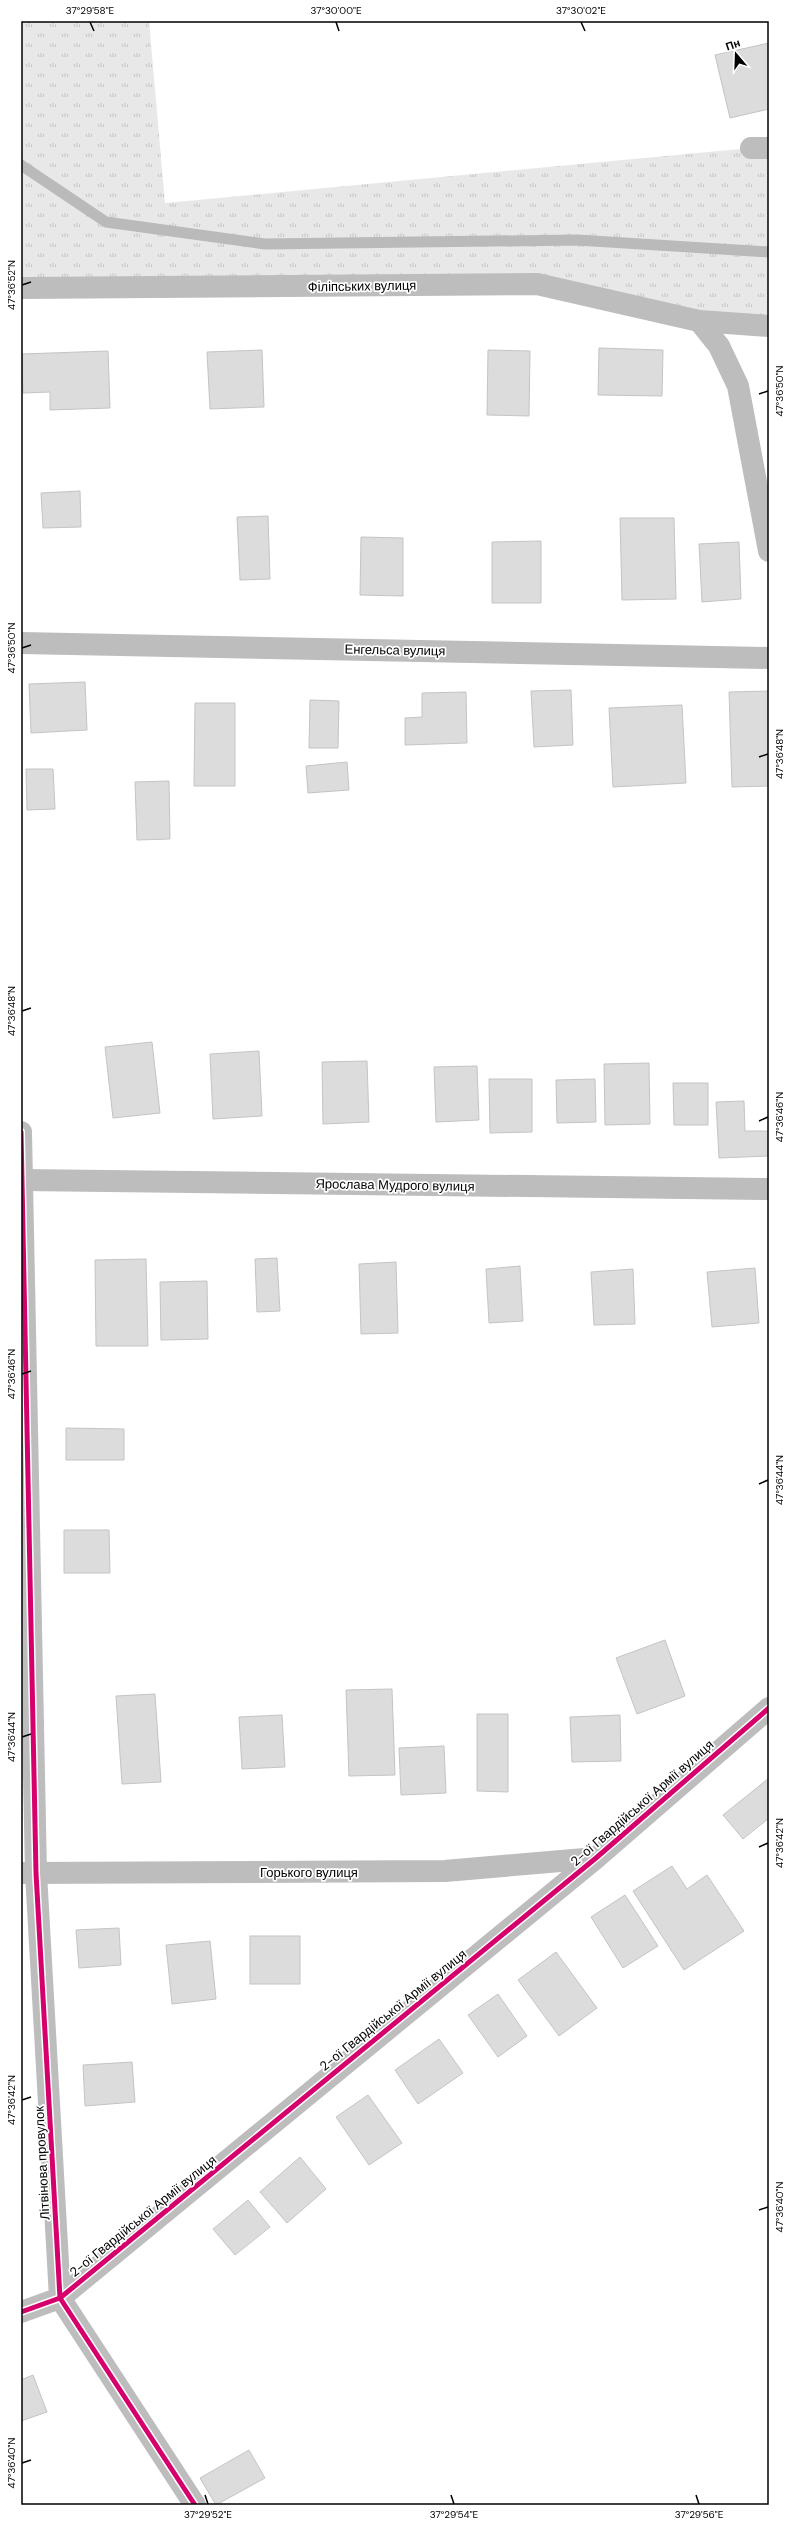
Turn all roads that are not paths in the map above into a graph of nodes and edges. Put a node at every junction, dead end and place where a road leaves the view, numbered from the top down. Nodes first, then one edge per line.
1 (21, 288) edge
2 (699, 321) junction
3 (769, 326) edge
4 (769, 551) edge
5 (21, 643) edge
6 (769, 658) edge
7 (21, 1132) edge
8 (22, 1180) edge
9 (769, 1189) edge
10 (769, 1708) edge
11 (596, 1858) junction
12 (29, 1873) edge
13 (60, 2298) junction
14 (21, 2312) edge
15 (194, 2505) edge

1 - 2 street, Філіпських вулиця
2 - 3 street, Філіпських вулиця
2 - 4 street
5 - 6 street, Енгельса вулиця
7 - 8 street, Літвінова провулок
8 - 9 street, Ярослава Мудрого вулиця
8 - 12 street, Літвінова провулок
10 - 11 street, 2-ої Гвардійської Армії вулиця
11 - 12 street, Горького вулиця
11 - 13 street, 2-ої Гвардійської Армії вулиця
12 - 13 street, Літвінова провулок
13 - 14 street, 2-ої Гвардійської Армії вулиця
13 - 15 street, Літвінова провулок

